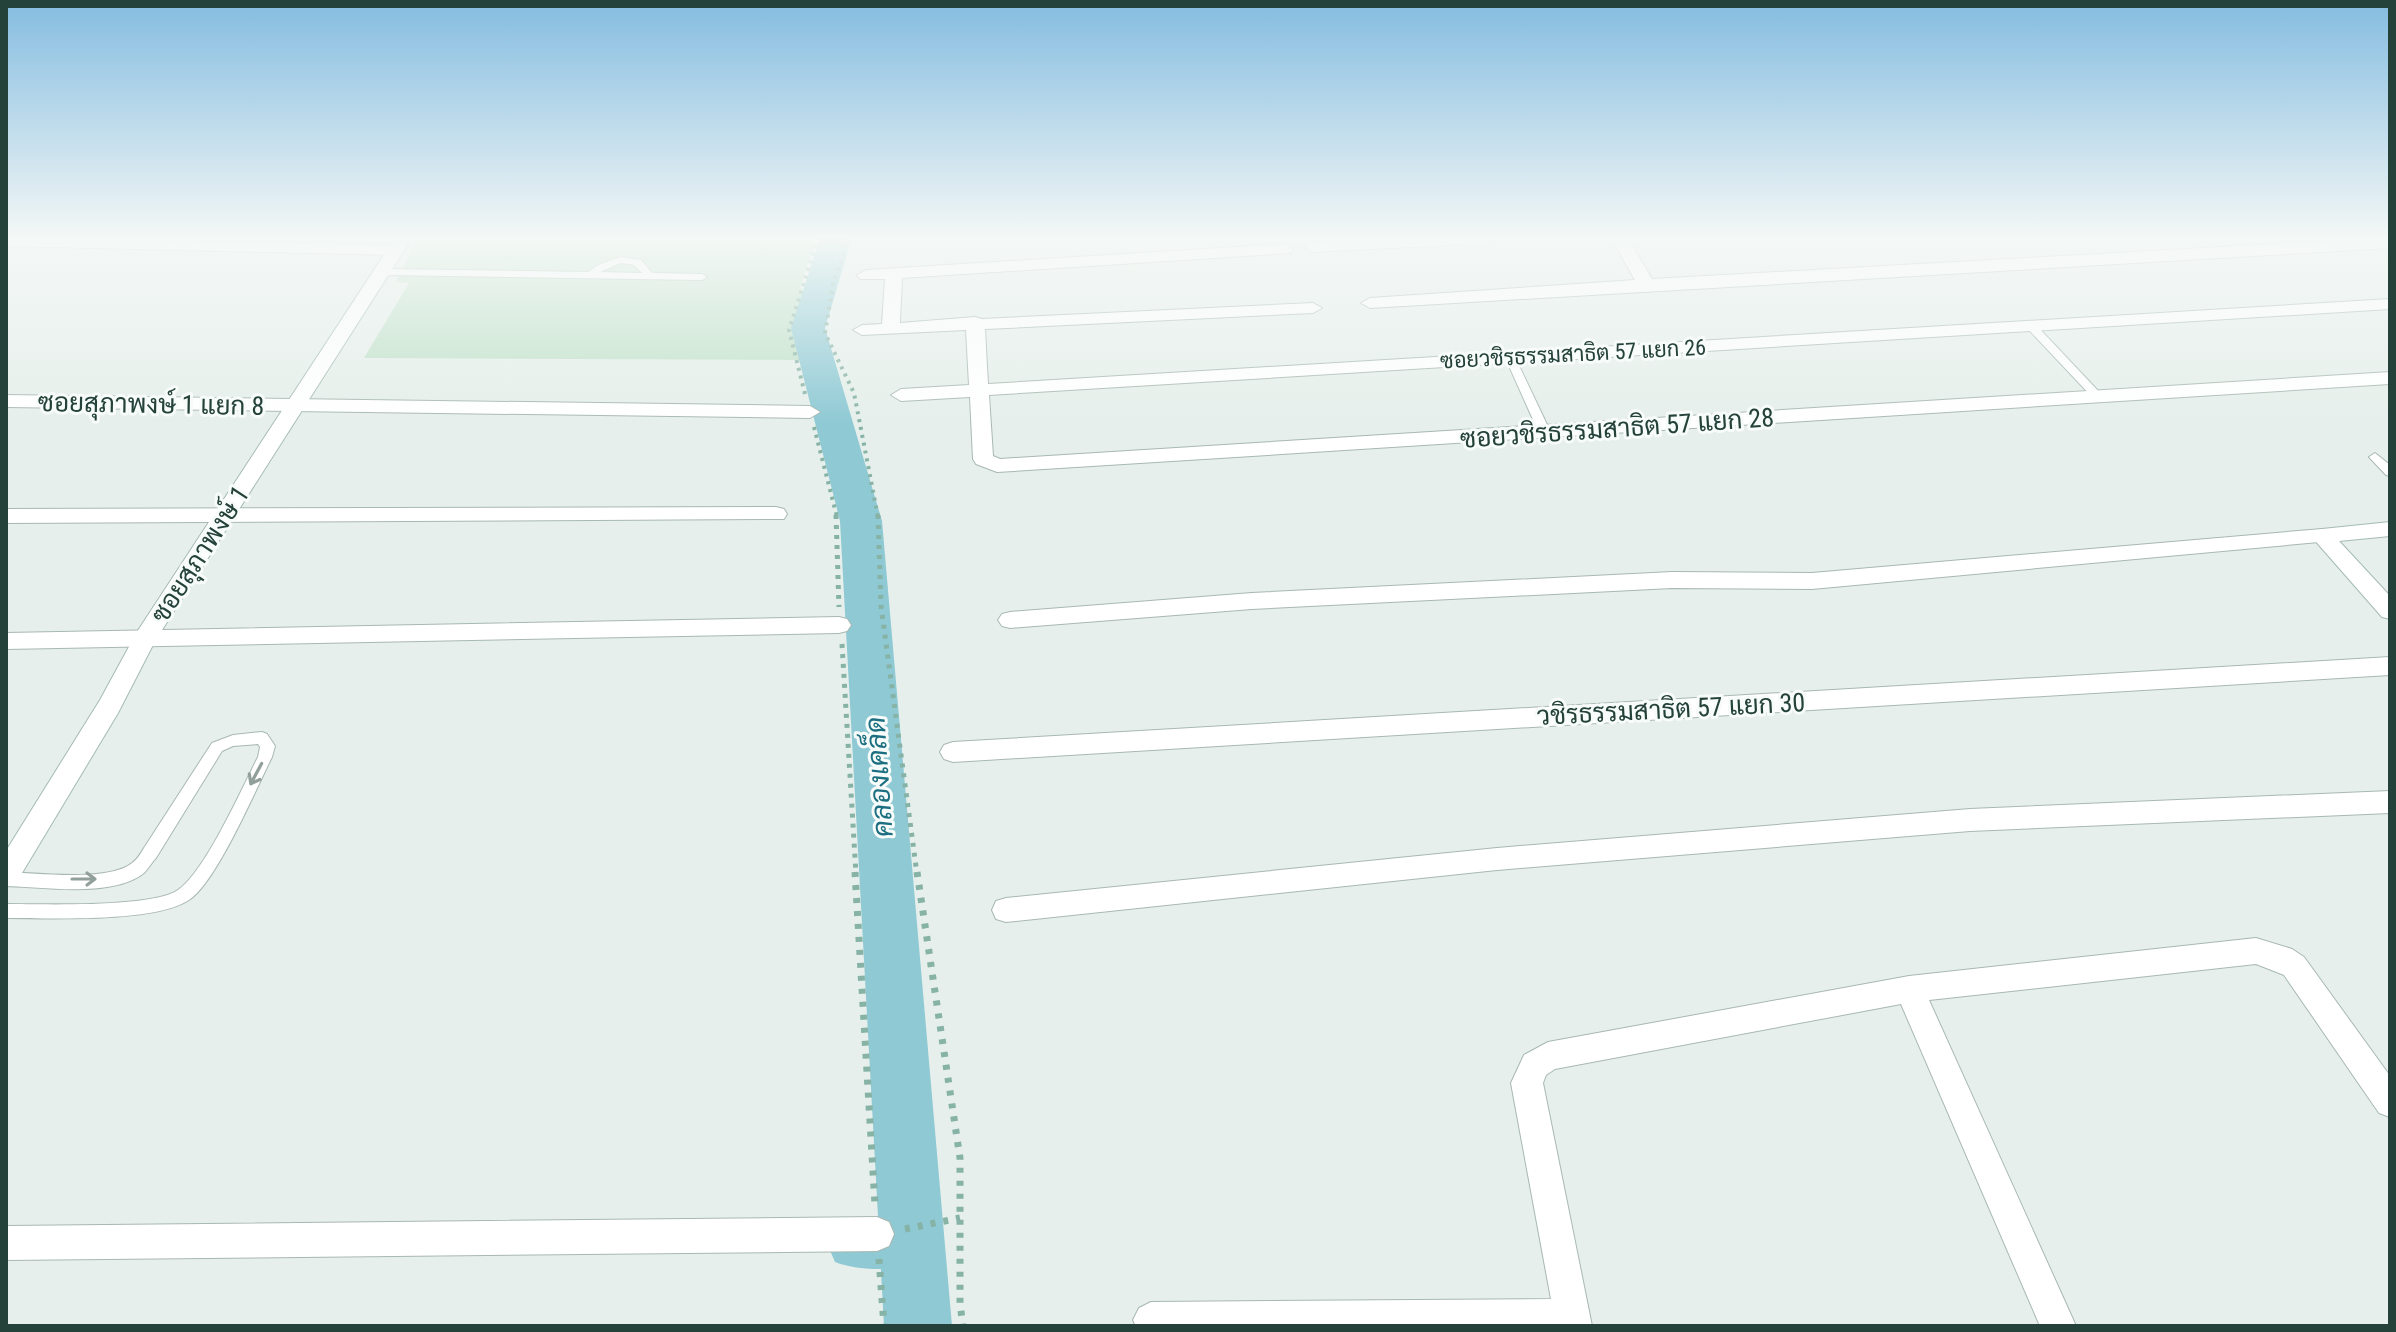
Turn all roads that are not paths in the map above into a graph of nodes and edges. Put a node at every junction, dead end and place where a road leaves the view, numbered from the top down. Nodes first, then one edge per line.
1 (365, 300) edge
2 (892, 300) edge
3 (1414, 300) edge
4 (1370, 303) dead end
5 (2390, 304) edge
6 (1313, 308) dead end
7 (975, 322) junction
8 (2031, 326) junction
9 (891, 327) junction
10 (862, 330) dead end
11 (1510, 357) junction
12 (2390, 378) edge
13 (979, 390) junction
14 (901, 395) dead end
15 (2099, 398) junction
16 (6, 401) edge
17 (295, 407) junction
18 (810, 412) road end
19 (1545, 433) junction
20 (2375, 457) dead end
21 (2390, 472) edge
22 (776, 514) dead end
23 (6, 516) edge
24 (222, 517) junction
25 (2390, 529) edge
26 (2322, 536) junction
27 (2390, 611) edge
28 (1010, 620) dead end
29 (839, 625) road end
30 (145, 638) junction
31 (6, 641) edge
32 (2390, 666) edge
33 (953, 752) dead end
34 (2390, 802) edge
35 (6, 877) edge
36 (1006, 910) dead end
37 (6, 911) edge
38 (1909, 989) junction
39 (2390, 1102) edge
40 (877, 1234) road end
41 (6, 1243) edge
42 (1151, 1320) dead end
43 (1572, 1321) edge
44 (2058, 1326) edge

1 - 17 street, ซอยสุภาพงษ์ 1
2 - 9 street
3 - 4 street
5 - 8 street, ซอยวชิรธรรมสาธิต 57 แยก 26
6 - 7 street
7 - 9 street
7 - 13 street, ซอยวชิรธรรมสาธิต 57 แยก 28
8 - 11 street, ซอยวชิรธรรมสาธิต 57 แยก 26
8 - 15 lane
9 - 10 street
11 - 13 street, ซอยวชิรธรรมสาธิต 57 แยก 26
11 - 19 lane
12 - 15 street, ซอยวชิรธรรมสาธิต 57 แยก 28
13 - 14 street, ซอยวชิรธรรมสาธิต 57 แยก 26
13 - 19 street, ซอยวชิรธรรมสาธิต 57 แยก 28
15 - 19 street, ซอยวชิรธรรมสาธิต 57 แยก 28
16 - 17 street, ซอยสุภาพงษ์ 1 แยก 8
17 - 18 street, ซอยสุภาพงษ์ 1 แยก 8
17 - 24 street, ซอยสุภาพงษ์ 1
20 - 21 lane
22 - 24 street
23 - 24 street
24 - 30 street, ซอยสุภาพงษ์ 1
25 - 26 street
26 - 27 street
26 - 28 street
29 - 30 street
30 - 31 street
30 - 35 street, ซอยสุภาพงษ์ 1
32 - 33 street, วชิรธรรมสาธิต 57 แยก 30
34 - 36 street
35 -> 37 lane
38 - 39 street
38 - 43 street
38 - 44 street
40 - 41 street
42 - 43 street

